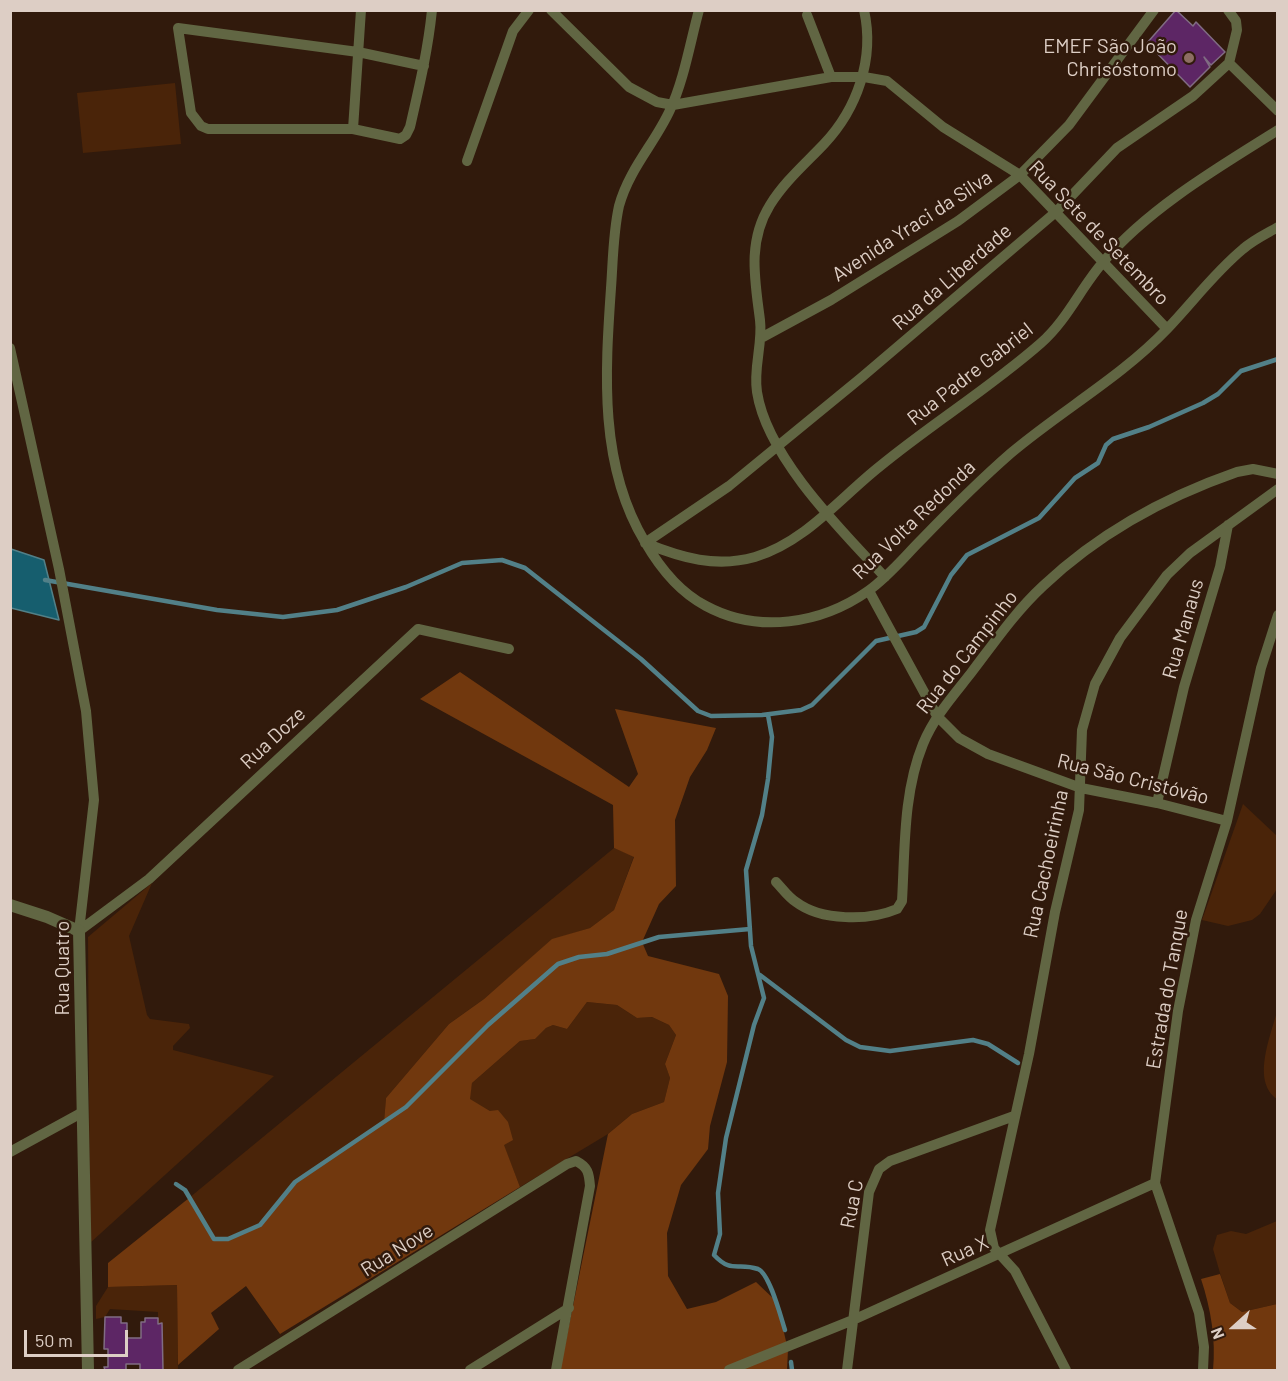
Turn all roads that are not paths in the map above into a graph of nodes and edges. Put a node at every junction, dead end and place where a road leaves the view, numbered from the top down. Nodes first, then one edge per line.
1 (361, 10) edge
2 (432, 10) edge
3 (529, 10) edge
4 (550, 10) edge
5 (699, 10) edge
6 (864, 10) edge
7 (1154, 10) edge
8 (1228, 10) edge
9 (807, 15) dead end
10 (358, 52) junction
11 (1229, 63) junction
12 (424, 66) junction
13 (864, 76) junction
14 (831, 77) junction
15 (673, 105) junction
16 (1278, 111) edge
17 (353, 129) junction
18 (1278, 130) edge
19 (467, 160) dead end
20 (1020, 175) junction
21 (1056, 211) junction
22 (1278, 227) edge
23 (1104, 261) junction
24 (1167, 329) junction
25 (761, 338) junction
26 (10, 348) edge
27 (779, 445) junction
28 (1278, 474) edge
29 (1278, 489) edge
30 (826, 513) junction
31 (1228, 525) junction
32 (645, 543) junction
33 (885, 577) junction
34 (869, 591) junction
35 (1278, 615) edge
36 (509, 649) dead end
37 (937, 716) junction
38 (1081, 788) junction
39 (1157, 803) junction
40 (1227, 821) junction
41 (776, 882) dead end
42 (10, 905) edge
43 (79, 931) junction
44 (83, 1112) junction
45 (1014, 1116) junction
46 (10, 1152) edge
47 (1155, 1183) junction
48 (999, 1255) junction
49 (569, 1308) junction
50 (853, 1320) junction
51 (88, 1371) edge
52 (238, 1371) edge
53 (470, 1371) edge
54 (556, 1371) edge
55 (729, 1371) edge
56 (847, 1371) edge
57 (1066, 1371) edge
58 (1203, 1371) edge

1 - 10 street
2 - 12 street
3 - 19 street
4 - 15 street
5 - 15 street, Rua Volta Redonda
6 - 13 street
7 - 20 street, Avenida Yraci da Silva
8 - 11 street
9 - 14 street
10 - 12 street
10 - 17 street
10 - 17 street
11 - 16 street
11 - 21 street, Rua da Liberdade
12 - 17 street
13 - 14 street, Rua Sete de Setembro
13 - 20 street, Rua Sete de Setembro
13 - 25 street
14 - 15 street, Rua Sete de Setembro
15 - 32 street, Rua Volta Redonda
18 - 23 street, Rua Padre Gabriel
20 - 21 street, Rua Sete de Setembro
20 - 25 street, Avenida Yraci da Silva
21 - 23 street, Rua Sete de Setembro
21 - 27 street, Rua da Liberdade
22 - 24 street, Rua Volta Redonda
23 - 24 street, Rua Sete de Setembro
23 - 30 street, Rua Padre Gabriel
24 - 33 street, Rua Volta Redonda
25 - 27 street
26 - 43 street, Rua Quatro
27 - 30 street
27 - 32 street, Rua da Liberdade
28 - 37 street, Rua do Campinho
29 - 31 street
30 - 32 street, Rua Padre Gabriel
30 - 33 street
31 - 38 street, Rua Cachoeirinha
31 - 39 street, Rua Manaus
32 - 34 street, Rua Volta Redonda
33 - 34 street, Rua Volta Redonda
34 - 37 street, Rua São Cristóvão
35 - 40 street, Estrada do Tanque
36 - 43 street, Rua Doze
37 - 38 street, Rua São Cristóvão
37 - 41 street, Rua do Campinho
38 - 39 street, Rua São Cristóvão
38 - 45 street, Rua Cachoeirinha
39 - 40 street, Rua São Cristóvão
40 - 47 street, Estrada do Tanque
42 - 43 street
43 - 44 street, Rua Quatro
44 - 46 street
44 - 51 street, Rua Quatro
45 - 48 street, Rua Cachoeirinha
45 - 50 street, Rua C
47 - 48 street, Rua X
47 - 58 street, Estrada do Tanque
48 - 50 street, Rua X
48 - 57 street
49 - 52 street, Rua Nove
49 - 53 street
49 - 54 street
50 - 55 street, Rua X
50 - 56 street, Rua C

